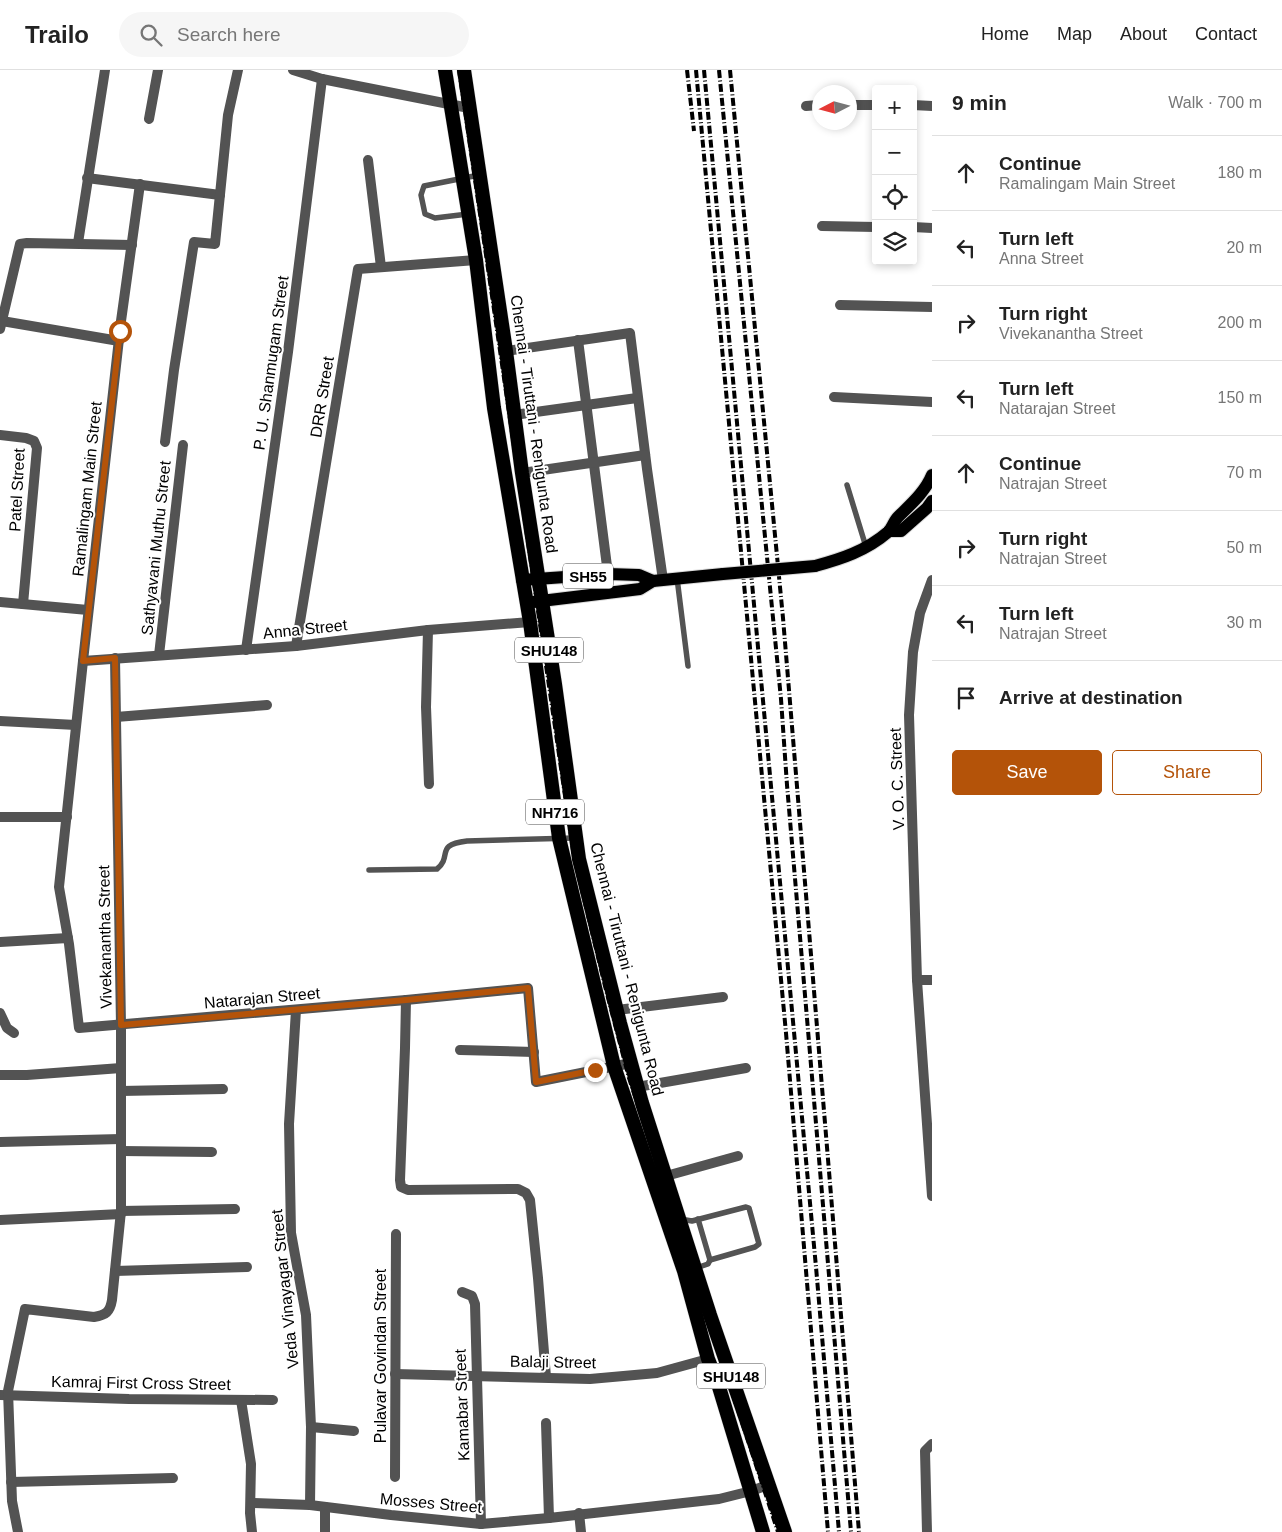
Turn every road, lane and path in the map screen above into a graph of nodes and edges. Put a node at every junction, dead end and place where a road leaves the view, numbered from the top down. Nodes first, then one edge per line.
1 (105, 70) edge
2 (158, 70) edge
3 (238, 70) edge
4 (293, 70) edge
5 (445, 70) edge
6 (464, 70) edge
7 (322, 80) junction
8 (450, 105) junction
9 (857, 105) edge
10 (872, 105) edge
11 (806, 106) dead end
12 (812, 106) edge
13 (917, 106) edge
14 (932, 106) edge
15 (469, 108) junction
16 (149, 119) dead end
17 (368, 160) dead end
18 (479, 175) junction
19 (88, 178) junction
20 (462, 178) junction
21 (140, 184) junction
22 (220, 195) junction
23 (468, 214) junction
24 (822, 226) dead end
25 (872, 227) edge
26 (917, 228) edge
27 (932, 228) edge
28 (78, 243) junction
29 (132, 246) junction
30 (476, 260) junction
31 (381, 266) junction
32 (840, 305) dead end
33 (932, 307) edge
34 (1, 325) edge
35 (578, 340) junction
36 (119, 341) junction
37 (506, 351) junction
38 (834, 397) dead end
39 (637, 398) junction
40 (932, 402) edge
41 (586, 404) junction
42 (514, 415) junction
43 (0, 435) edge
44 (165, 442) dead end
45 (183, 445) dead end
46 (519, 452) junction
47 (501, 454) junction
48 (645, 455) junction
49 (594, 463) junction
50 (522, 473) junction
51 (932, 475) edge
52 (847, 485) dead end
53 (932, 501) edge
54 (889, 531) junction
55 (866, 547) junction
56 (608, 574) junction
57 (677, 578) junction
58 (539, 579) junction
59 (522, 580) junction
60 (658, 580) junction
61 (932, 580) edge
62 (541, 600) junction
63 (0, 602) edge
64 (526, 603) junction
65 (23, 604) junction
66 (88, 610) junction
67 (530, 622) junction
68 (428, 630) junction
69 (296, 646) junction
70 (246, 650) junction
71 (159, 655) junction
72 (115, 658) junction
73 (83, 661) junction
74 (688, 666) dead end
75 (266, 705) dead end
76 (116, 717) junction
77 (0, 721) edge
78 (76, 725) junction
79 (429, 784) dead end
80 (0, 817) edge
81 (67, 817) junction
82 (559, 838) junction
83 (576, 838) junction
84 (369, 870) dead end
85 (68, 938) junction
86 (0, 942) edge
87 (917, 980) junction
88 (932, 980) edge
89 (723, 997) dead end
90 (406, 1000) junction
91 (296, 1010) junction
92 (617, 1010) junction
93 (0, 1014) edge
94 (121, 1025) junction
95 (14, 1033) dead end
96 (460, 1050) dead end
97 (534, 1052) junction
98 (631, 1063) junction
99 (614, 1066) junction
100 (121, 1068) junction
101 (746, 1068) dead end
102 (0, 1075) edge
103 (637, 1087) junction
104 (223, 1089) dead end
105 (121, 1091) junction
106 (121, 1139) junction
107 (0, 1142) edge
108 (121, 1151) junction
109 (212, 1152) dead end
110 (738, 1156) dead end
111 (666, 1176) junction
112 (932, 1196) edge
113 (235, 1209) dead end
114 (121, 1213) junction
115 (0, 1220) edge
116 (680, 1220) junction
117 (698, 1220) junction
118 (396, 1234) dead end
119 (710, 1260) junction
120 (247, 1267) dead end
121 (690, 1270) junction
122 (115, 1271) junction
123 (462, 1292) dead end
124 (708, 1359) junction
125 (395, 1374) junction
126 (476, 1376) junction
127 (546, 1377) junction
128 (4, 1396) edge
129 (241, 1400) junction
130 (273, 1400) dead end
131 (546, 1423) dead end
132 (311, 1427) junction
133 (354, 1431) dead end
134 (932, 1444) edge
135 (395, 1477) dead end
136 (173, 1478) dead end
137 (11, 1482) junction
138 (768, 1485) junction
139 (751, 1491) junction
140 (250, 1503) junction
141 (310, 1505) junction
142 (325, 1506) junction
143 (580, 1513) junction
144 (549, 1518) junction
145 (481, 1524) junction
146 (18, 1532) edge
147 (252, 1532) edge
148 (326, 1532) edge
149 (580, 1532) edge
150 (763, 1532) edge
151 (785, 1532) edge
152 (927, 1532) edge

1 - 19 street
2 - 16 street
3 - 22 street
4 - 7 street
5 - 8 highway, Chennai - Tiruttani - Renigunta Road / NH716
6 - 15 highway, Chennai - Tiruttani - Renigunta Road / SHU148
7 - 8 street
7 - 70 street, P. U. Shanmugam Street
8 - 15 street
8 - 20 highway, Chennai - Tiruttani - Renigunta Road / NH716
9 - 10 street
11 - 12 street
13 - 14 street
15 - 18 highway, Chennai - Tiruttani - Renigunta Road / SHU148
17 - 31 street
18 - 20 lane
18 - 37 highway, Chennai - Tiruttani - Renigunta Road / SHU148
19 - 21 street
19 - 28 street
20 - 23 highway, Chennai - Tiruttani - Renigunta Road / NH716
20 - 23 lane
21 - 22 street
21 - 29 street
22 - 44 street
23 - 30 highway, Chennai - Tiruttani - Renigunta Road / NH716
24 - 25 street
26 - 27 street
28 - 29 street
28 - 34 street
29 - 36 street, Ramalingam Main Street
30 - 31 street, DRR Street
30 - 47 highway, Chennai - Tiruttani - Renigunta Road / NH716
31 - 69 street, DRR Street
32 - 33 street
34 - 36 street
35 - 37 street
35 - 39 street
35 - 41 street
36 - 66 street, Ramalingam Main Street
37 - 42 highway, Chennai - Tiruttani - Renigunta Road / SHU148
38 - 40 street
39 - 41 street
39 - 48 street
41 - 42 street
41 - 49 street
42 - 46 highway, Chennai - Tiruttani - Renigunta Road / SHU148
43 - 65 street, Patel Street
45 - 71 street, Sathyavani Muthu Street
46 - 47 highway
46 - 50 highway, Chennai - Tiruttani - Renigunta Road / SHU148
47 - 59 highway, Chennai - Tiruttani - Renigunta Road / NH716
48 - 49 street
48 - 60 street
49 - 50 street
49 - 56 street
50 - 58 highway, Chennai - Tiruttani - Renigunta Road / SHU148
51 - 54 main road
52 - 55 lane
53 - 54 main road
54 - 55 main road
55 - 57 main road, bridge
56 - 58 main road, SH55
56 - 60 main road, SH55
57 - 60 main road
57 - 74 lane
58 - 59 main road, SH55
58 - 62 highway, Chennai - Tiruttani - Renigunta Road / SHU148
59 - 64 highway, Chennai - Tiruttani - Renigunta Road / NH716
60 - 62 main road, SH55
61 - 87 street, V. O. C. Street
62 - 64 main road, SH55
62 - 83 highway, Chennai - Tiruttani - Renigunta Road / SHU148
63 - 65 street
64 - 67 highway, Chennai - Tiruttani - Renigunta Road / NH716
65 - 66 street
66 - 73 street, Ramalingam Main Street
67 - 68 street, Anna Street
67 - 82 highway, Chennai - Tiruttani - Renigunta Road / NH716
68 - 69 street, Anna Street
68 - 79 street
69 - 70 street, Anna Street
70 - 71 street, Anna Street
71 - 72 street, Anna Street
72 - 73 street, Anna Street
72 - 76 street, Vivekanantha Street
73 - 78 street
75 - 76 street
76 - 94 street, Vivekanantha Street
77 - 78 street
78 - 81 street
80 - 81 street
81 - 85 street
82 - 83 lane
82 - 84 lane
82 - 99 highway, Chennai - Tiruttani - Renigunta Road / NH716
83 - 92 highway, Chennai - Tiruttani - Renigunta Road / SHU148
85 - 86 street
85 - 94 street
87 - 88 street
87 - 112 street, V. O. C. Street
89 - 92 street
90 - 91 street, Natarajan Street
90 - 97 street, Natarajan Street
90 - 127 street
91 - 94 street, Natarajan Street
91 - 132 street, Veda Vinayagar Street
92 - 98 highway, Chennai - Tiruttani - Renigunta Road / SHU148
93 - 95 street
94 - 100 street, Vivekanantha Street
96 - 97 street
97 - 99 street
98 - 99 street
98 - 103 highway, Chennai - Tiruttani - Renigunta Road / SHU148
99 - 121 highway, Chennai - Tiruttani - Renigunta Road / NH716
100 - 102 street
100 - 105 street, Vivekanantha Street
101 - 103 street
103 - 111 highway, Chennai - Tiruttani - Renigunta Road / SHU148
104 - 105 street
105 - 106 street, Vivekanantha Street
106 - 107 street
106 - 108 street, Vivekanantha Street
108 - 109 street
108 - 114 street, Vivekanantha Street
110 - 111 street
111 - 116 highway, Chennai - Tiruttani - Renigunta Road / SHU148
113 - 114 street
114 - 115 street
114 - 122 street, Vivekanantha Street
116 - 117 lane
116 - 121 highway, Chennai - Tiruttani - Renigunta Road / SHU148
117 - 119 lane
117 - 119 lane
118 - 125 street, Pulavar Govindan Street
119 - 121 lane
120 - 122 street
121 - 124 highway, Chennai - Tiruttani - Renigunta Road / NH716
121 - 138 highway, Chennai - Tiruttani - Renigunta Road / SHU148
122 - 128 street, Vivekanantha Street
123 - 126 street, Kamabar Street
124 - 127 street, Balaji Street
124 - 139 highway, Chennai - Tiruttani - Renigunta Road / NH716
125 - 126 street, Balaji Street
125 - 135 street, Pulavar Govindan Street
126 - 127 street, Balaji Street
126 - 145 street, Kamabar Street
128 - 129 street, Kamraj First Cross Street
128 - 137 street
129 - 130 street, Kamraj First Cross Street
129 - 140 street
131 - 144 street
132 - 133 street
132 - 141 street, Veda Vinayagar Street
134 - 152 street
136 - 137 street
137 - 146 street
138 - 139 street, Mosses Street
138 - 151 highway, Chennai - Tiruttani - Renigunta Road / SHU148
139 - 143 street, Mosses Street
139 - 150 highway, Chennai - Tiruttani - Renigunta Road / NH716
140 - 141 street, Mosses Street
140 - 147 street
141 - 142 street, Mosses Street
142 - 145 street, Mosses Street
142 - 148 street
143 - 144 street, Mosses Street
143 - 149 street
144 - 145 street, Mosses Street

